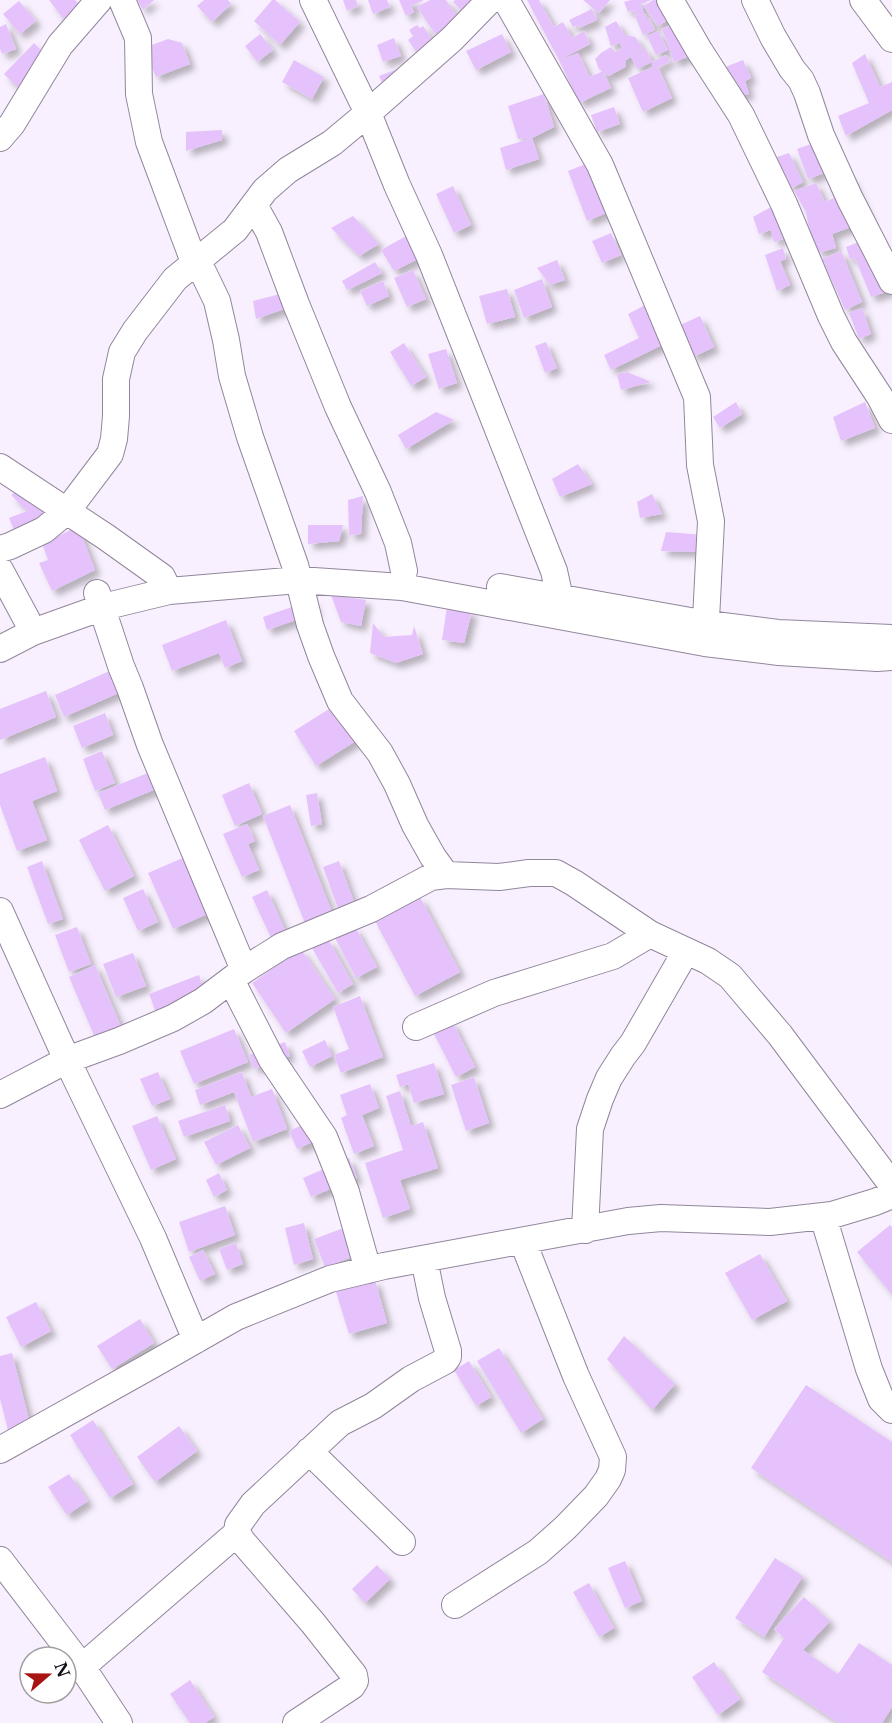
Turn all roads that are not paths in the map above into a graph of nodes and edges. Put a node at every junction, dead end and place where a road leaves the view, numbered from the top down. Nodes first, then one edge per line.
1 (99, 0) edge
2 (122, 0) edge
3 (313, 0) edge
4 (490, 0) edge
5 (506, 0) edge
6 (670, 0) edge
7 (755, 0) edge
8 (863, 0) edge
9 (892, 39) edge
10 (368, 113) junction
11 (0, 138) edge
12 (254, 205) junction
13 (194, 262) junction
14 (892, 281) edge
15 (892, 420) edge
16 (0, 468) edge
17 (67, 511) junction
18 (0, 549) edge
19 (0, 570) edge
20 (404, 571) junction
21 (297, 572) junction
22 (166, 584) junction
23 (560, 598) junction
24 (100, 600) junction
25 (27, 620) junction
26 (0, 633) edge
27 (706, 633) junction
28 (892, 638) edge
29 (0, 648) edge
30 (892, 657) edge
31 (446, 875) junction
32 (0, 911) edge
33 (650, 934) junction
34 (686, 951) junction
35 (237, 975) junction
36 (416, 1027) dead end
37 (68, 1060) junction
38 (0, 1095) edge
39 (892, 1185) edge
40 (892, 1195) edge
41 (823, 1216) junction
42 (585, 1230) junction
43 (523, 1242) junction
44 (424, 1259) junction
45 (368, 1270) junction
46 (196, 1340) junction
47 (892, 1410) edge
48 (0, 1450) edge
49 (309, 1451) junction
50 (237, 1533) junction
51 (402, 1542) dead end
52 (0, 1560) edge
53 (455, 1605) dead end
54 (82, 1667) junction
55 (119, 1723) edge
56 (296, 1723) edge

1 - 11 street
2 - 13 street
3 - 10 street
4 - 10 street
5 - 27 street
6 - 15 street
7 - 14 street
8 - 9 street
10 - 12 street
10 - 23 street
12 - 13 street
12 - 20 street
13 - 17 street
13 - 21 street
16 - 17 street
17 - 18 street
17 - 22 street
19 - 25 street
20 - 21 street
20 - 23 street
21 - 22 street
21 - 27 street
21 - 31 street
22 - 24 street
23 - 27 street
24 - 25 street
24 - 29 street
24 - 35 street
25 - 26 street
27 - 28 street
27 - 30 street
31 - 33 street
31 - 35 street
32 - 37 street
33 - 34 street
33 - 36 street
34 - 39 street
34 - 42 street
35 - 37 street
35 - 45 street
37 - 38 street
37 - 46 street
40 - 41 street
41 - 42 street
41 - 47 street
42 - 43 street
43 - 44 street
43 - 53 street
44 - 45 street
44 - 49 street
45 - 46 street
46 - 48 street
49 - 50 street
49 - 51 street
50 - 54 street
50 - 56 street
52 - 54 street
54 - 55 street

